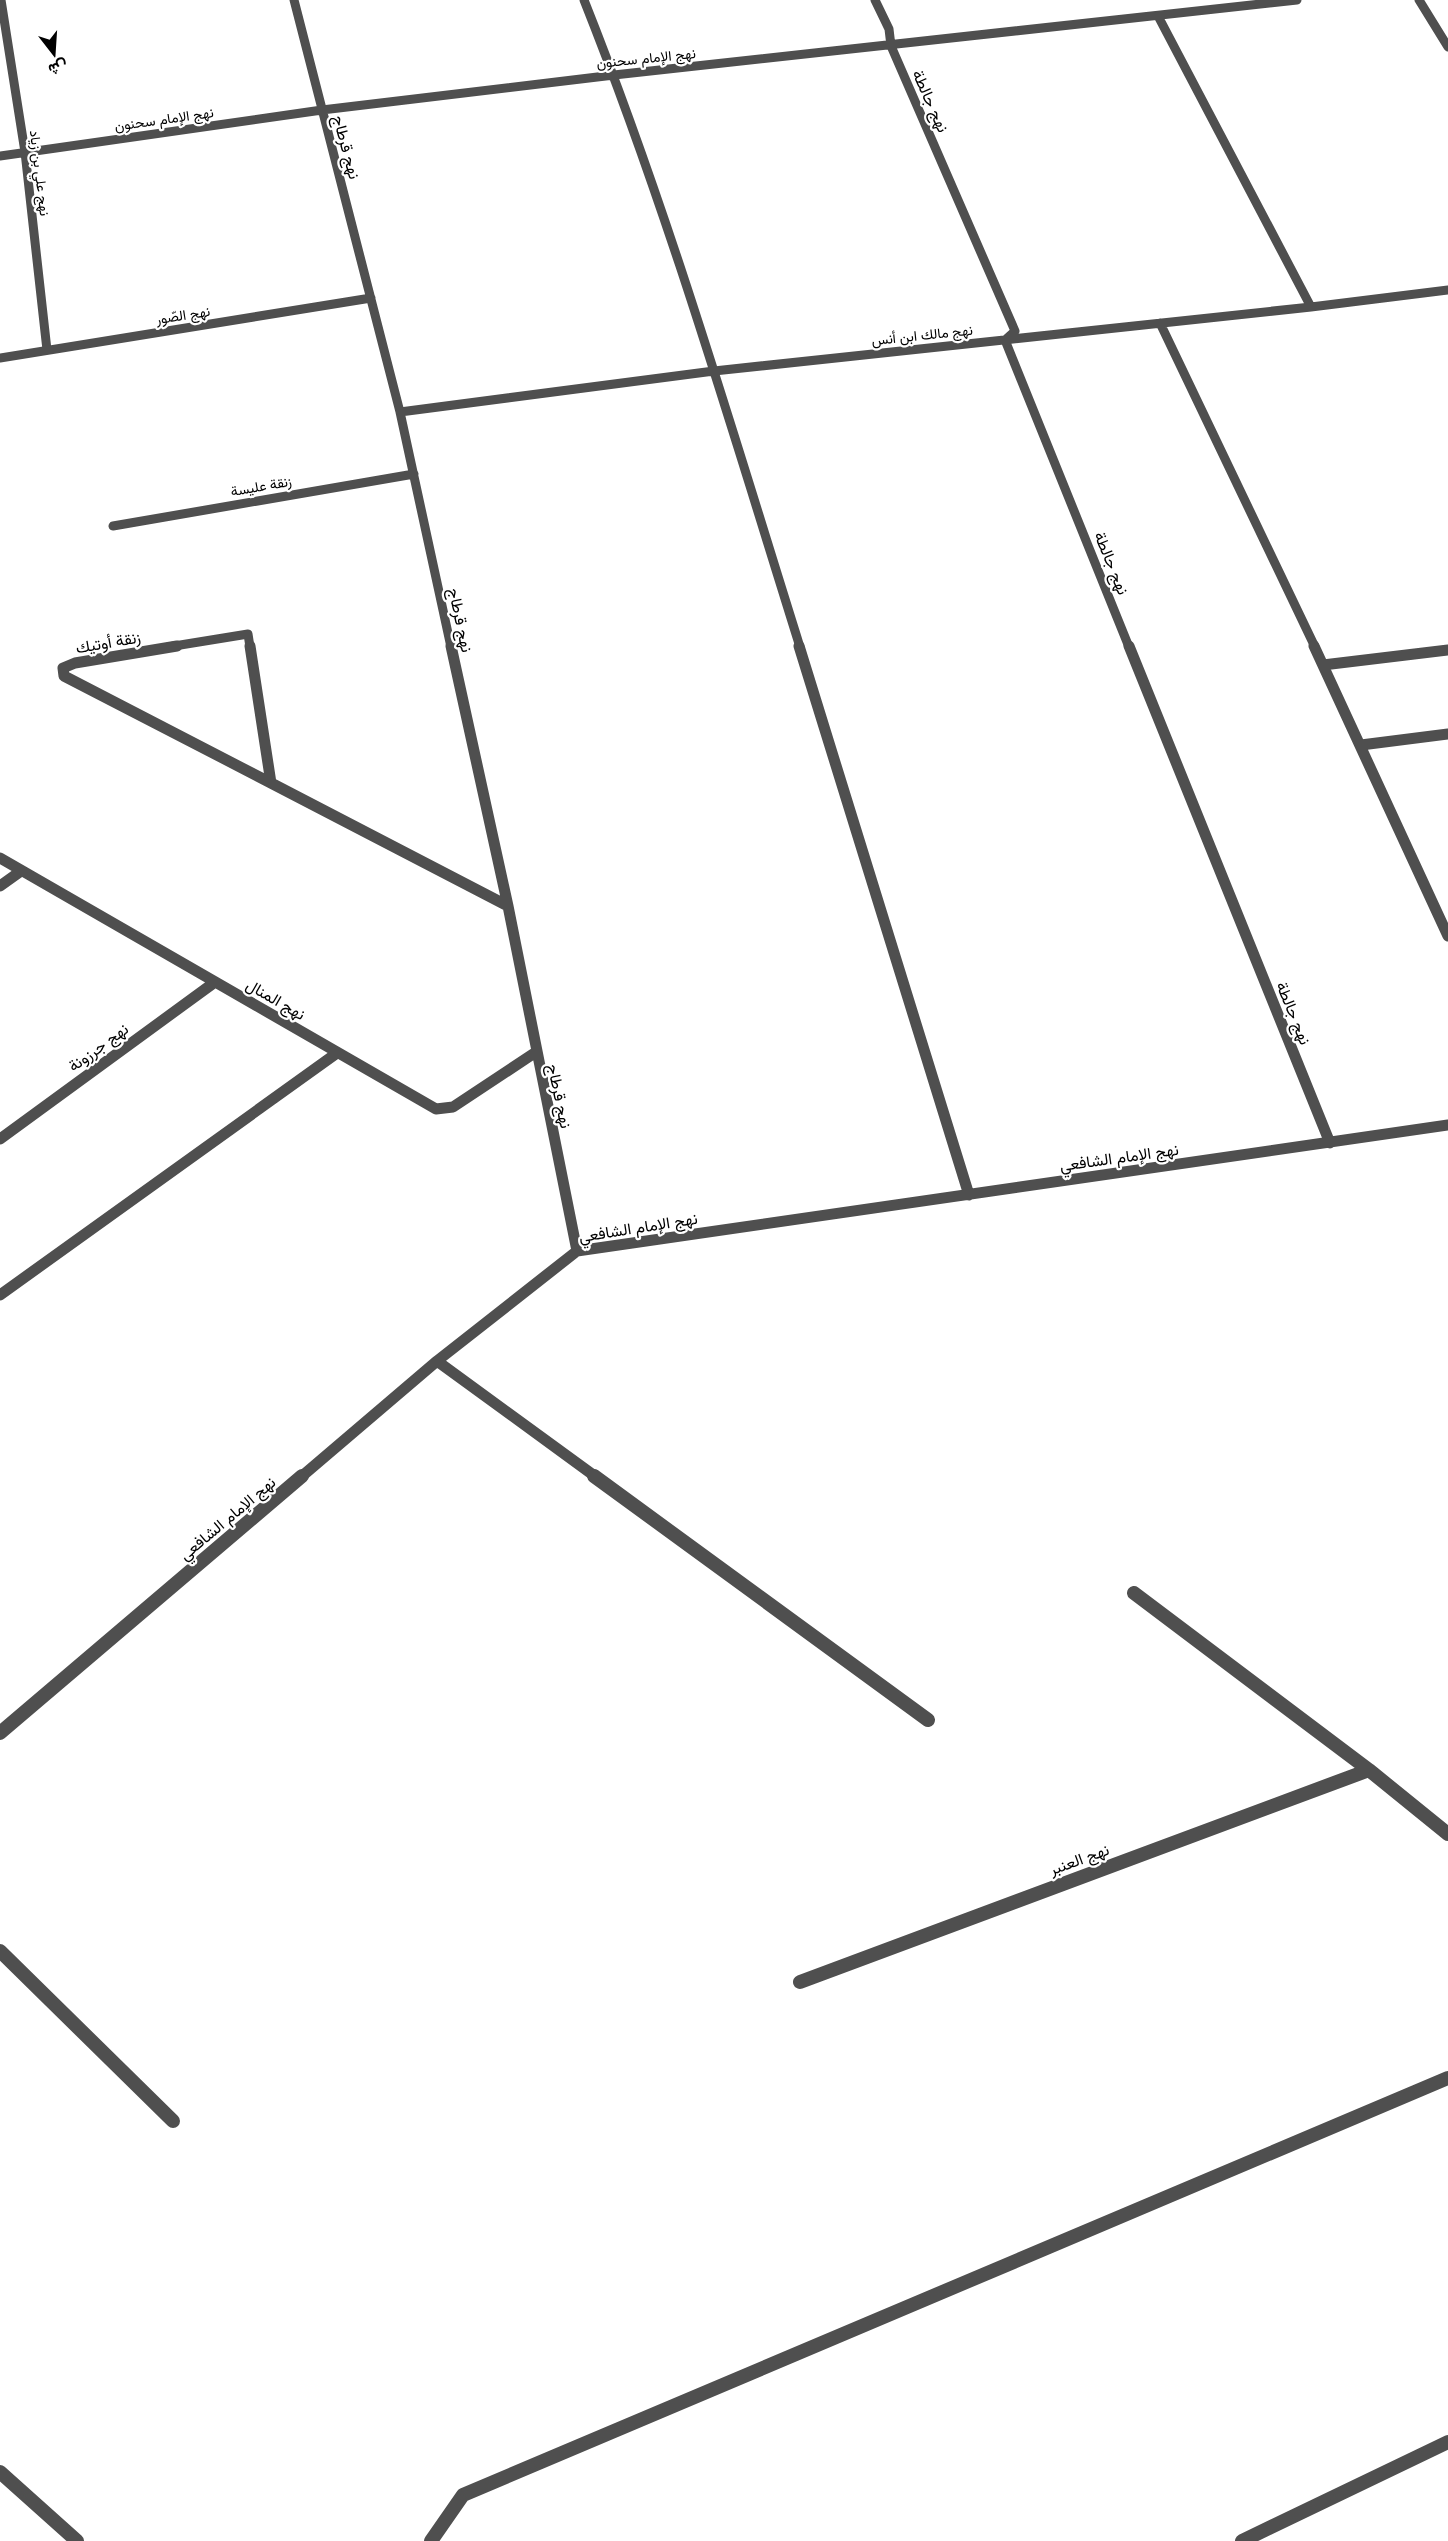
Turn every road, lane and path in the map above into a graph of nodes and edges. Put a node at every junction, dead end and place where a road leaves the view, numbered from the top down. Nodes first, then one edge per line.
1 (1, 0) edge
2 (294, 0) edge
3 (584, 0) edge
4 (874, 0) edge
5 (1297, 0) edge
6 (1419, 0) edge
7 (1158, 16) junction
8 (891, 46) junction
9 (1448, 47) edge
10 (614, 75) junction
11 (322, 110) junction
12 (25, 152) junction
13 (0, 156) edge
14 (1448, 290) edge
15 (370, 298) junction
16 (1311, 307) junction
17 (1160, 323) junction
18 (1005, 340) junction
19 (47, 350) junction
20 (0, 358) edge
21 (714, 371) junction
22 (400, 412) junction
23 (414, 474) junction
24 (113, 526) dead end
25 (1448, 650) edge
26 (1323, 665) junction
27 (1448, 734) edge
28 (1361, 745) junction
29 (272, 784) junction
30 (0, 858) edge
31 (21, 871) junction
32 (0, 886) edge
33 (1448, 903) edge
34 (1434, 905) junction
35 (508, 906) junction
36 (1448, 936) edge
37 (215, 982) junction
38 (536, 1052) junction
39 (337, 1053) junction
40 (1448, 1125) edge
41 (0, 1139) edge
42 (1330, 1143) junction
43 (969, 1195) junction
44 (577, 1251) junction
45 (0, 1295) edge
46 (437, 1361) junction
47 (1134, 1593) dead end
48 (928, 1720) dead end
49 (0, 1733) edge
50 (1370, 1770) junction
51 (1448, 1834) edge
52 (0, 1951) edge
53 (800, 1982) dead end
54 (1448, 2078) edge
55 (173, 2121) dead end
56 (1448, 2442) edge
57 (0, 2472) edge
58 (77, 2541) edge
59 (431, 2541) edge
60 (1242, 2541) edge

1 - 12 street, نهج علي بن زياد
2 - 11 street, نهج قرطاج
3 - 10 street
4 - 8 street, نهج جالطة
5 - 7 street, نهج الإمام سحنون
6 - 9 street
7 - 8 street, نهج الإمام سحنون
7 - 16 street
8 - 10 street, نهج الإمام سحنون
8 - 18 street, نهج جالطة
10 - 11 street, نهج الإمام سحنون
10 - 21 street
11 - 12 street, نهج الإمام سحنون
11 - 15 street, نهج قرطاج
12 - 13 street, نهج الإمام سحنون
12 - 19 street, نهج علي بن زياد
14 - 16 street, نهج مالك ابن أنس
15 - 19 street, نهج الصّور
15 - 22 street, نهج قرطاج
16 - 17 street, نهج مالك ابن أنس
17 - 18 street, نهج مالك ابن أنس
17 - 26 street
18 - 21 street, نهج مالك ابن أنس
18 - 42 street, نهج جالطة
19 - 20 street, نهج الصّور
21 - 22 street, نهج مالك ابن أنس
21 - 43 street
22 - 23 street, نهج قرطاج
23 - 24 street, زنقة عليسة
23 - 35 street, نهج قرطاج
25 - 26 street
26 - 28 street
27 - 28 street
28 - 34 street
29 - 29 street, زنقة أوتيك
29 - 35 street, زنقة أوتيك
30 - 31 street, نهج المنال
31 - 32 street
31 - 37 street, نهج المنال
33 - 34 street
34 - 36 street
35 - 38 street, نهج قرطاج
37 - 39 street, نهج المنال
37 - 41 street, نهج جرزونة
38 - 39 street, نهج المنال
38 - 44 street, نهج قرطاج
39 - 45 street
40 - 42 street, نهج الإمام الشافعي
42 - 43 street, نهج الإمام الشافعي
43 - 44 street, نهج الإمام الشافعي
44 - 46 street, نهج الإمام الشافعي
46 - 48 street
46 - 49 street, نهج الإمام الشافعي
47 - 50 street
50 - 51 street
50 - 53 street, نهج العنبر
52 - 55 street
54 - 59 street
56 - 60 street
57 - 58 street

